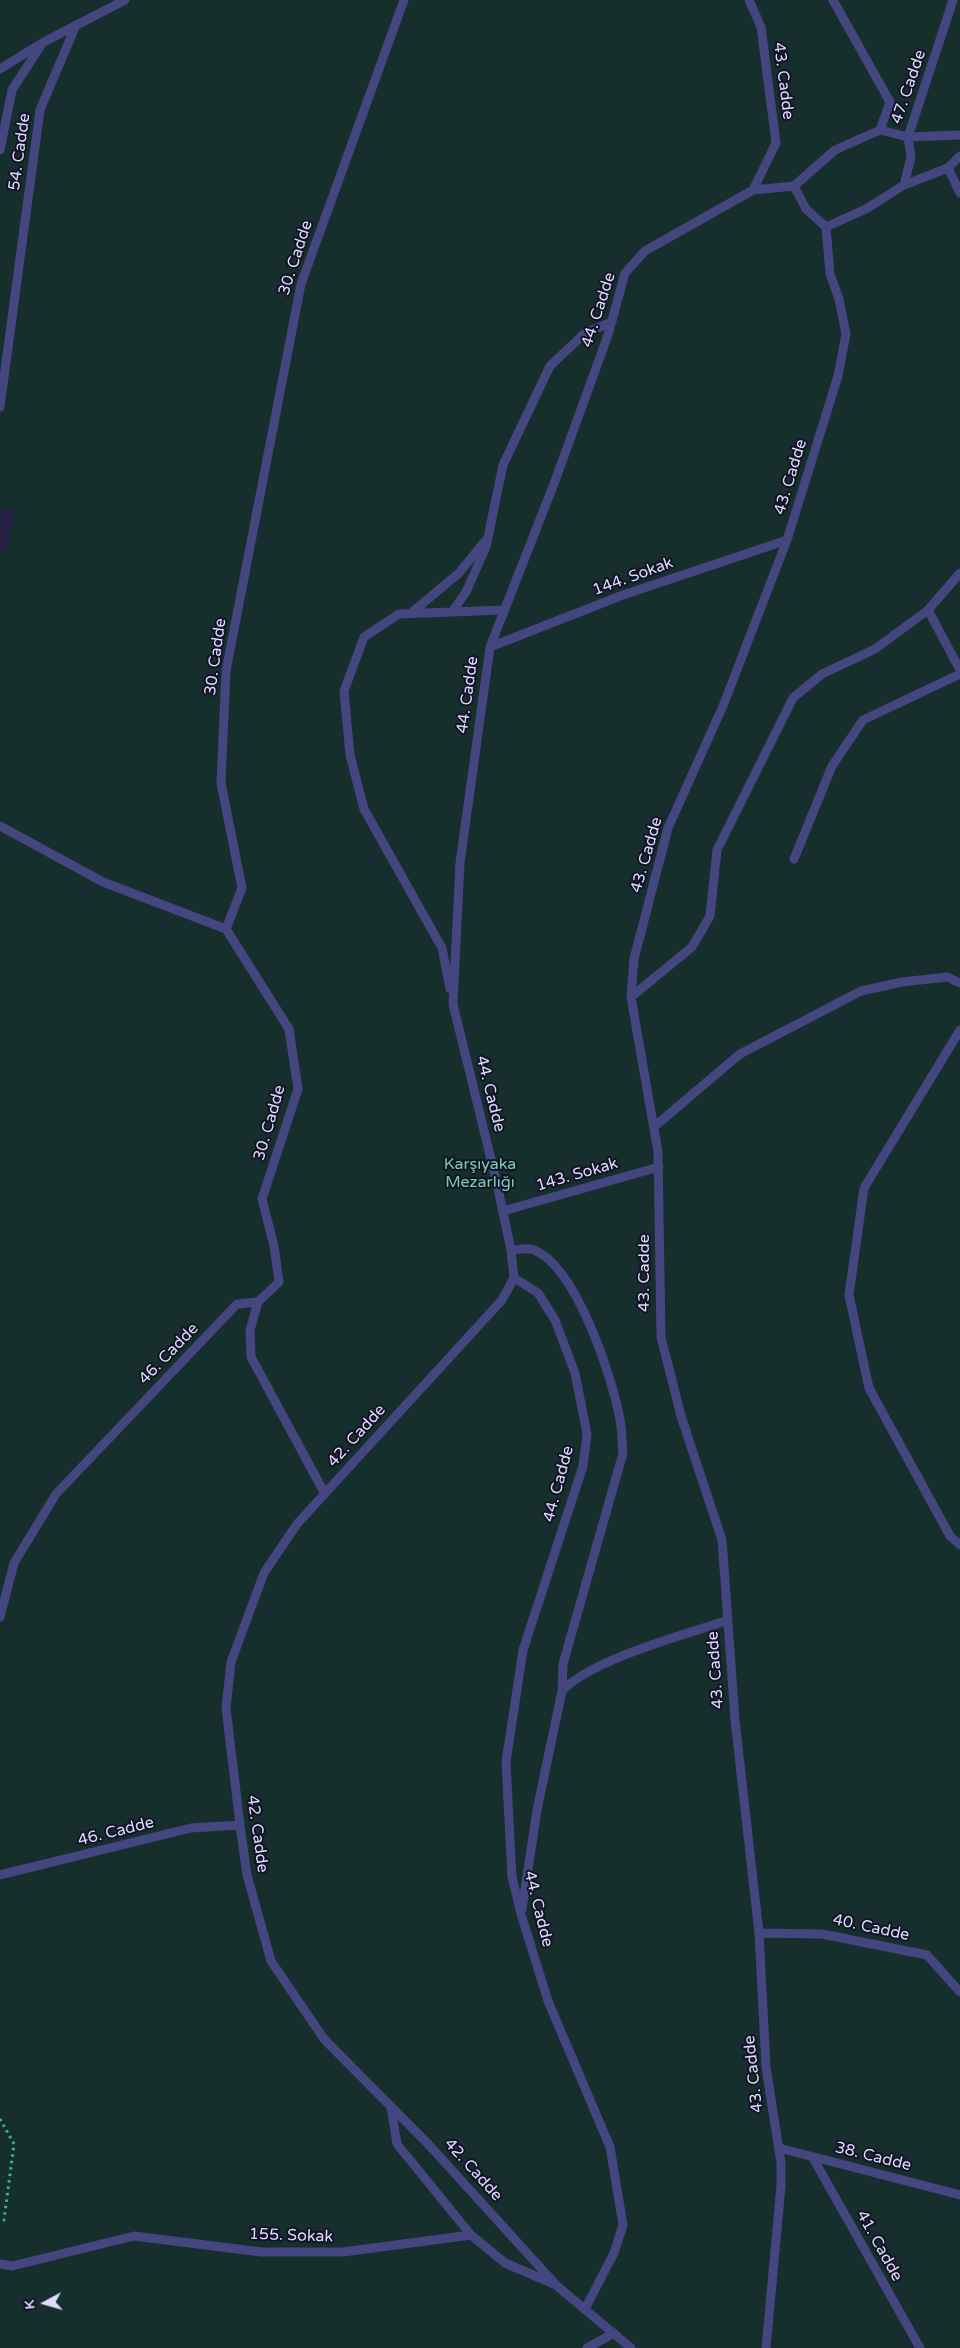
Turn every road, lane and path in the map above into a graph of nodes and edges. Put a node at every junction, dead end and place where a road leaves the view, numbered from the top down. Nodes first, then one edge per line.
1 (126, 0) edge
2 (404, 0) edge
3 (749, 0) edge
4 (833, 0) edge
5 (953, 0) edge
6 (76, 25) junction
7 (42, 43) junction
8 (0, 69) edge
9 (2, 130) edge
10 (880, 130) junction
11 (960, 135) edge
12 (908, 137) junction
13 (0, 150) edge
14 (960, 156) edge
15 (948, 168) junction
16 (904, 185) junction
17 (794, 186) junction
18 (754, 190) junction
19 (960, 193) edge
20 (826, 227) junction
21 (612, 322) junction
22 (0, 407) edge
23 (488, 536) junction
24 (787, 540) junction
25 (960, 573) edge
26 (504, 610) junction
27 (928, 610) junction
28 (452, 612) junction
29 (410, 614) junction
30 (490, 647) junction
31 (960, 672) edge
32 (0, 826) edge
33 (794, 859) dead end
34 (226, 929) junction
35 (960, 983) edge
36 (631, 997) junction
37 (453, 1004) junction
38 (960, 1030) edge
39 (655, 1126) junction
40 (659, 1167) junction
41 (503, 1211) junction
42 (511, 1250) junction
43 (514, 1278) junction
44 (258, 1302) junction
45 (325, 1494) junction
46 (960, 1545) edge
47 (0, 1617) edge
48 (728, 1620) junction
49 (562, 1691) junction
50 (240, 1826) junction
51 (0, 1875) edge
52 (521, 1914) junction
53 (759, 1933) junction
54 (960, 1992) edge
55 (391, 2107) junction
56 (0, 2119) edge
57 (778, 2148) junction
58 (813, 2158) junction
59 (960, 2195) edge
60 (0, 2221) edge
61 (472, 2235) junction
62 (0, 2264) edge
63 (557, 2286) junction
64 (585, 2309) junction
65 (614, 2334) junction
66 (586, 2348) edge
67 (631, 2348) edge
68 (766, 2348) edge
69 (920, 2348) edge

1 - 6 lane
2 - 34 lane, 30. Cadde
3 - 18 lane, 43. Cadde
4 - 10 lane
5 - 12 lane, 47. Cadde
6 - 7 lane
6 - 22 lane, 54. Cadde
7 - 8 lane
7 - 9 lane
9 - 13 lane
10 - 12 lane
10 - 17 lane
11 - 12 lane
12 - 16 lane, 47. Cadde
14 - 15 lane
15 - 16 lane
15 - 19 lane
16 - 20 lane
17 - 18 lane
17 - 20 lane
18 - 21 lane, 44. Cadde
20 - 24 lane, 43. Cadde
21 - 23 lane
21 - 26 lane, 44. Cadde
23 - 28 lane
23 - 29 lane
24 - 30 lane, 144. Sokak
24 - 36 lane, 43. Cadde
25 - 27 lane
26 - 28 lane
26 - 30 lane, 44. Cadde
27 - 31 lane
27 - 36 lane
28 - 29 lane
29 - 37 lane
30 - 37 lane, 44. Cadde
31 - 33 lane
32 - 34 lane
34 - 44 lane, 30. Cadde
35 - 39 lane
36 - 39 lane, 43. Cadde
37 - 41 lane, 44. Cadde
38 - 46 lane
39 - 40 lane, 43. Cadde
40 - 41 lane, 143. Sokak
40 - 48 lane, 43. Cadde
41 - 42 lane, 44. Cadde
42 - 43 lane, 44. Cadde
42 - 49 lane
43 - 45 lane, 42. Cadde
43 - 52 lane, 44. Cadde
44 - 45 lane
44 - 47 lane, 46. Cadde
45 - 50 lane, 42. Cadde
48 - 49 lane
48 - 53 lane, 43. Cadde
49 - 52 lane
50 - 51 lane, 46. Cadde
50 - 55 lane, 42. Cadde
52 - 64 lane, 44. Cadde
53 - 54 lane, 40. Cadde
53 - 57 lane, 43. Cadde
55 - 61 lane
55 - 63 lane, 42. Cadde
56 - 60 path
57 - 58 lane, 38. Cadde
57 - 68 lane, 43. Cadde
58 - 59 lane, 38. Cadde
58 - 69 lane, 41. Cadde
61 - 62 lane, 155. Sokak
61 - 63 lane
63 - 64 lane, 42. Cadde
64 - 65 lane, 42. Cadde
65 - 66 lane
65 - 67 lane, 42. Cadde

